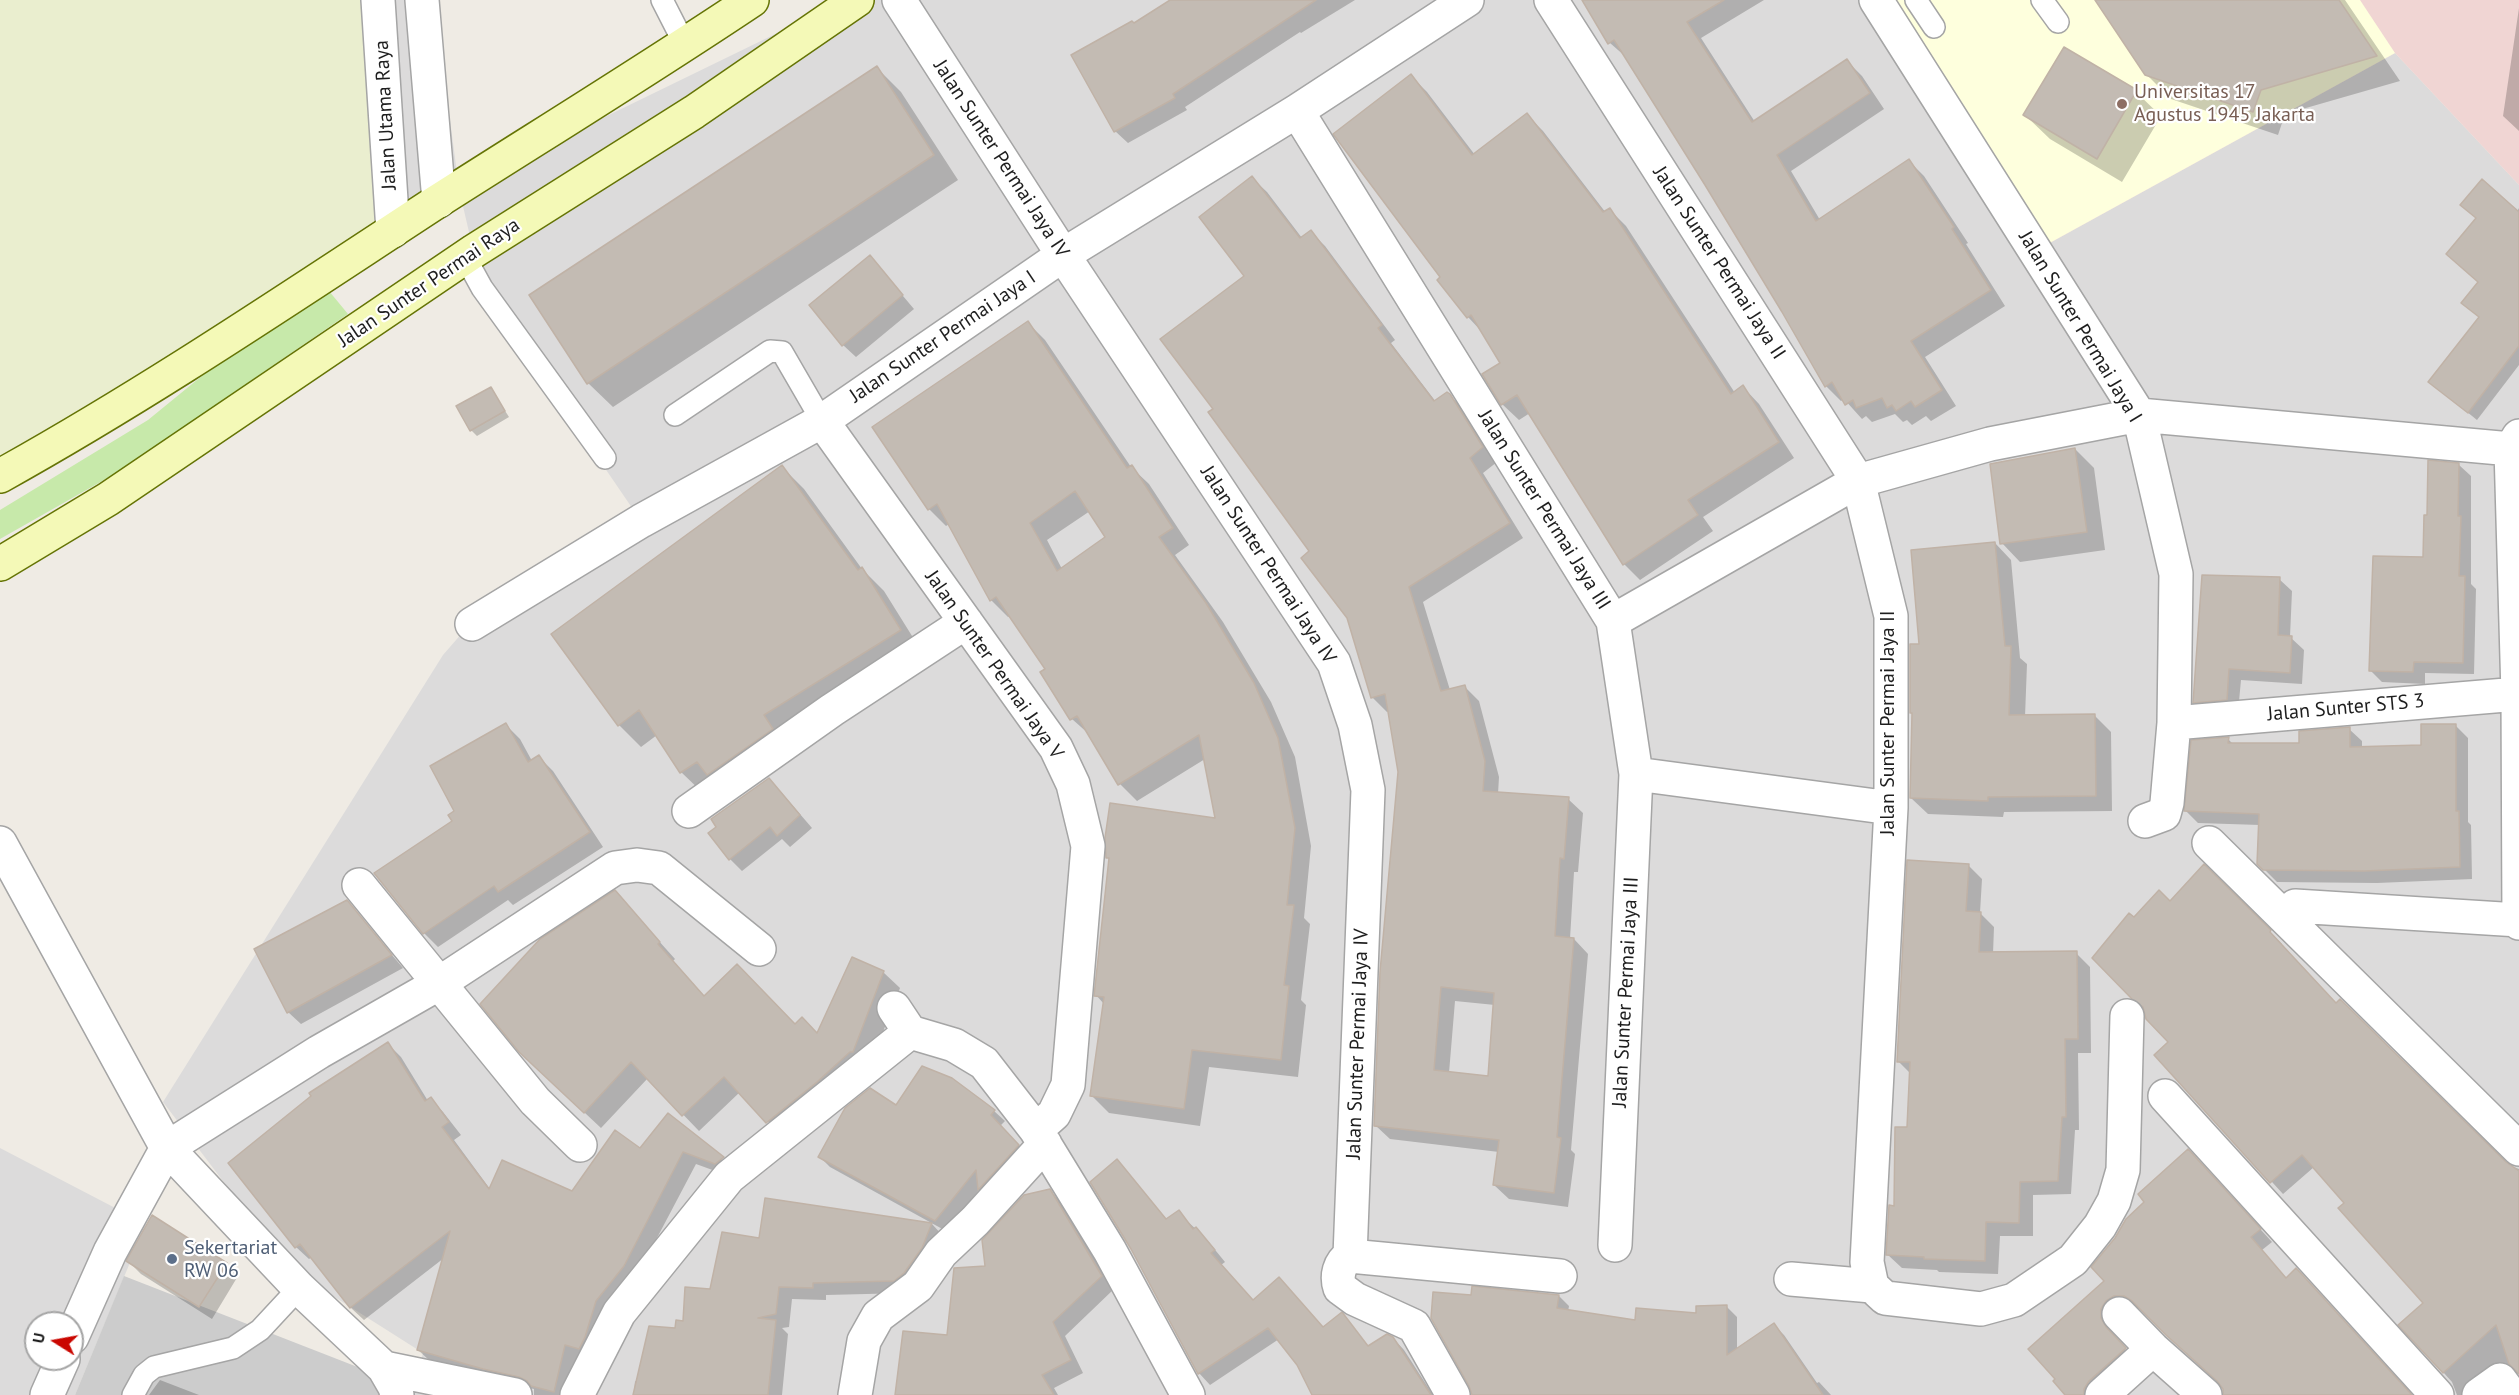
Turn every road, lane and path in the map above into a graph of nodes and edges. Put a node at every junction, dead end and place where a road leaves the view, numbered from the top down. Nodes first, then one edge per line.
1 (378, 0) edge
2 (422, 0) edge
3 (662, 0) edge
4 (752, 0) edge
5 (857, 0) edge
6 (899, 0) edge
7 (1467, 0) edge
8 (1551, 0) edge
9 (1876, 0) edge
10 (1916, 0) edge
11 (2042, 0) edge
12 (2058, 22) dead end
13 (1934, 27) dead end
14 (685, 45) junction
15 (1297, 111) junction
16 (439, 201) junction
17 (393, 231) junction
18 (1063, 255) junction
19 (465, 257) junction
20 (675, 415) dead end
21 (2139, 415) junction
22 (822, 421) junction
23 (2515, 442) edge
24 (604, 458) dead end
25 (0, 476) edge
26 (1858, 481) junction
27 (0, 564) edge
28 (2516, 598) edge
29 (1613, 621) junction
30 (966, 622) junction
31 (472, 624) dead end
32 (2518, 694) edge
33 (2174, 723) junction
34 (1636, 774) junction
35 (1891, 808) junction
36 (689, 811) dead end
37 (2145, 821) dead end
38 (0, 843) edge
39 (2209, 843) dead end
40 (359, 885) dead end
41 (2295, 906) dead end
42 (2519, 921) edge
43 (759, 949) dead end
44 (438, 984) junction
45 (2127, 1016) dead end
46 (2165, 1096) dead end
47 (1045, 1129) junction
48 (580, 1145) dead end
49 (167, 1148) junction
50 (2519, 1149) edge
51 (1615, 1245) dead end
52 (1350, 1256) junction
53 (1560, 1276) dead end
54 (1791, 1279) dead end
55 (1872, 1286) junction
56 (299, 1288) junction
57 (84, 1311) edge
58 (2119, 1314) dead end
59 (2153, 1349) junction
60 (58, 1371) edge
61 (391, 1382) edge
62 (47, 1395) edge
63 (134, 1395) edge
64 (515, 1395) edge
65 (577, 1395) edge
66 (855, 1395) edge
67 (1188, 1395) edge
68 (1453, 1395) edge
69 (2102, 1395) edge
70 (2205, 1395) edge
71 (2437, 1395) edge

1 - 17 street, Jalan Utama Raya
2 - 16 street
3 - 14 lane
4 - 14 street
5 - 19 street, Jalan Sunter Permai Raya
6 - 18 street, Jalan Sunter Permai Jaya IV
7 - 15 street, Jalan Sunter Permai Jaya I
8 - 26 street, Jalan Sunter Permai Jaya II
9 - 21 street, Jalan Sunter Permai Jaya I
10 - 13 lane
11 - 12 lane
14 - 16 street
15 - 18 street, Jalan Sunter Permai Jaya I
15 - 29 street, Jalan Sunter Permai Jaya III
16 - 17 street
17 - 25 street
18 - 22 street, Jalan Sunter Permai Jaya I
18 - 52 street, Jalan Sunter Permai Jaya IV
19 - 24 lane
19 - 27 street, Jalan Sunter Permai Raya
20 - 22 lane
21 - 23 street
21 - 26 street
21 - 33 street, Jalan Sunter Permai Jaya I
22 - 30 street, Jalan Sunter Permai Jaya V
22 - 31 street, Jalan Sunter Permai Jaya I
23 - 28 street
26 - 29 street
26 - 35 street, Jalan Sunter Permai Jaya II
28 - 32 street
29 - 34 street, Jalan Sunter Permai Jaya III
30 - 36 street
30 - 47 street, Jalan Sunter Permai Jaya V
32 - 33 street, Jalan Sunter STS 3
32 - 42 street
33 - 37 street, Jalan Sunter Permai Jaya I
34 - 35 street
34 - 51 street, Jalan Sunter Permai Jaya III
35 - 55 street, Jalan Sunter Permai Jaya II
38 - 49 street
39 - 50 street
40 - 44 street
41 - 42 street
43 - 44 street
44 - 48 street
44 - 49 street
45 - 55 street
46 - 71 street
47 - 65 street
47 - 66 street, Jalan Sunter Permai Jaya V
47 - 67 street
49 - 56 street
49 - 57 street
52 - 53 street
52 - 68 street
54 - 55 street
56 - 61 street
56 - 63 lane
58 - 59 street
59 - 69 street
59 - 70 street
60 - 62 street
61 - 64 street

